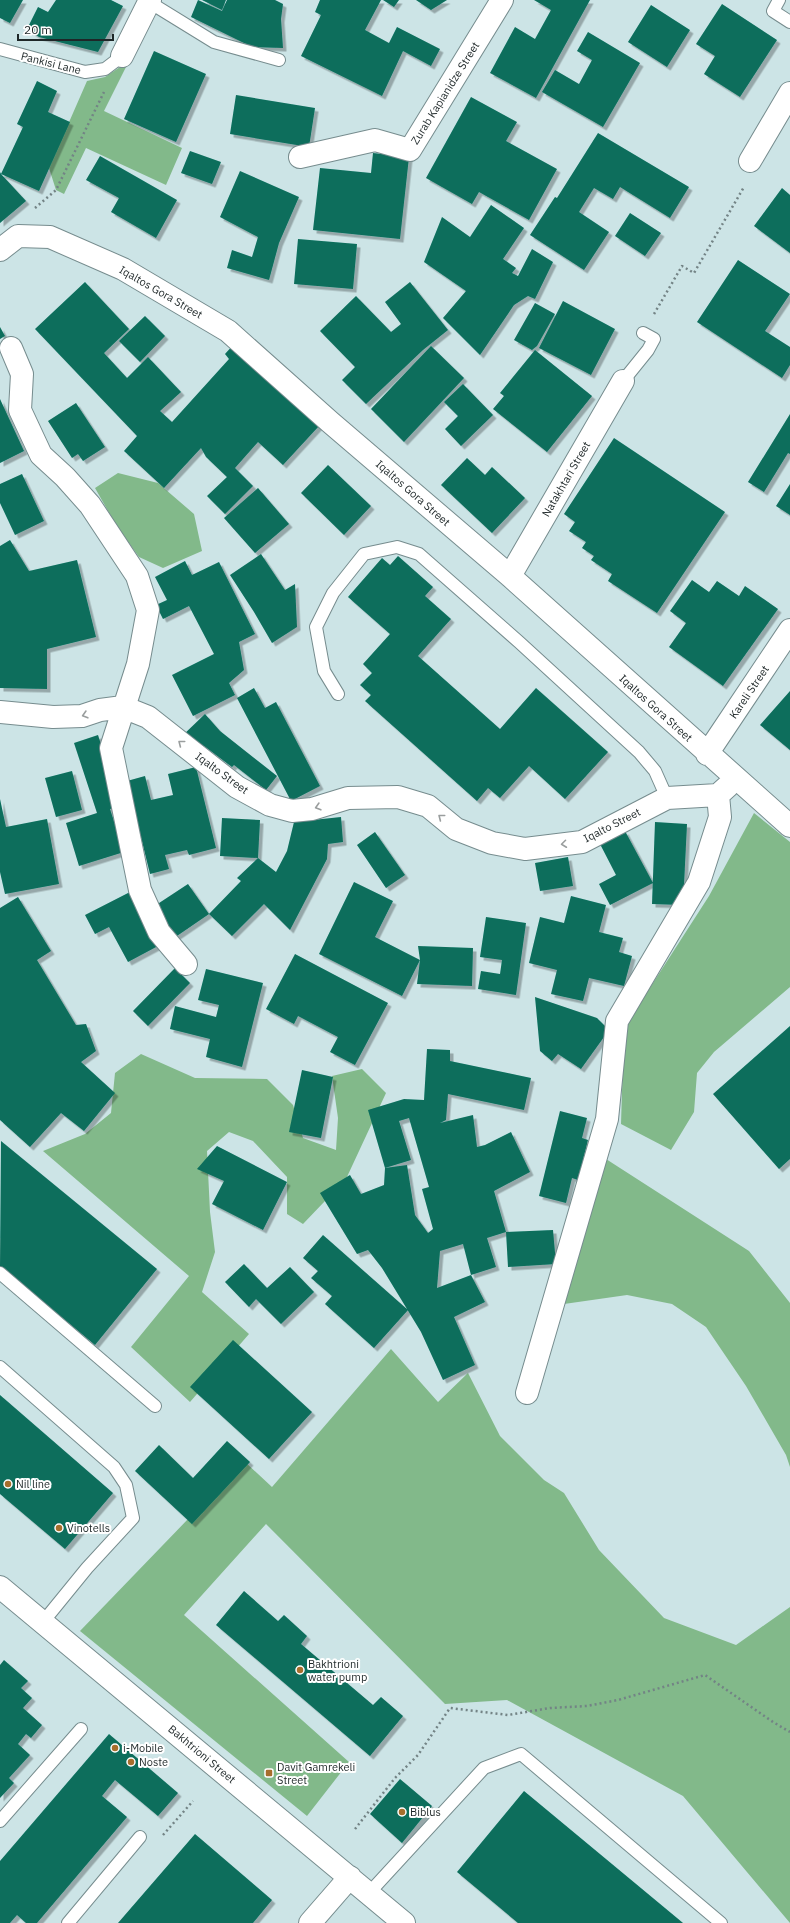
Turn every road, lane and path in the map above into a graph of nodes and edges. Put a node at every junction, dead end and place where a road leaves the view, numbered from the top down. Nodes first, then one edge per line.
1 (502, 0) edge
2 (779, 0) edge
3 (149, 1) edge
4 (790, 22) edge
5 (0, 49) edge
6 (122, 56) joint
7 (279, 60) dead end
8 (790, 93) edge
9 (89, 122) dead end
10 (300, 157) dead end
11 (750, 161) joint
12 (56, 190) dead end
13 (0, 250) edge
14 (682, 266) dead end
15 (643, 333) dead end
16 (10, 348) dead end
17 (623, 381) joint
18 (510, 576) junction
19 (790, 630) edge
20 (338, 694) dead end
21 (123, 707) junction
22 (0, 712) edge
23 (707, 754) junction
24 (736, 779) junction
25 (718, 796) junction
26 (667, 798) junction
27 (790, 826) edge
28 (186, 964) dead end
29 (0, 1273) edge
30 (0, 1367) edge
31 (527, 1393) dead end
32 (155, 1406) dead end
33 (0, 1587) edge
34 (43, 1622) junction
35 (81, 1729) dead end
36 (790, 1732) edge
37 (193, 1801) dead end
38 (0, 1821) edge
39 (354, 1829) dead end
40 (140, 1837) joint
41 (350, 1877) junction
42 (368, 1893) junction
43 (68, 1923) edge
44 (310, 1923) edge
45 (404, 1923) edge
46 (720, 1923) edge

1 - 10 street, Zurab Kapianidze Street
2 - 4 lane
3 - 6 street
3 - 7 lane
5 - 6 lane, Pankisi Lane
8 - 11 street
9 - 12 path
11 - 14 path
13 - 18 street, Iqaltos Gora Street
15 - 17 lane
16 - 21 street
17 - 18 street, Natakhtari Street
18 - 23 street, Iqaltos Gora Street
19 - 23 street, Kareli Street
20 - 26 lane
21 -> 22 street, Iqalto Street
26 -> 21 street, Iqalto Street
21 - 28 street
23 - 24 street, Iqaltos Gora Street
24 - 25 street
24 - 27 street, Iqaltos Gora Street
25 - 26 street, Iqalto Street
25 - 31 street
29 - 32 lane
30 - 34 lane
33 - 34 street, Bakhtrioni Street
34 - 41 street, Bakhtrioni Street
35 - 38 lane
36 - 39 path
37 - 40 path
40 - 43 lane
41 - 42 street, Bakhtrioni Street
41 - 44 street
42 - 45 street, Bakhtrioni Street
42 - 46 lane

